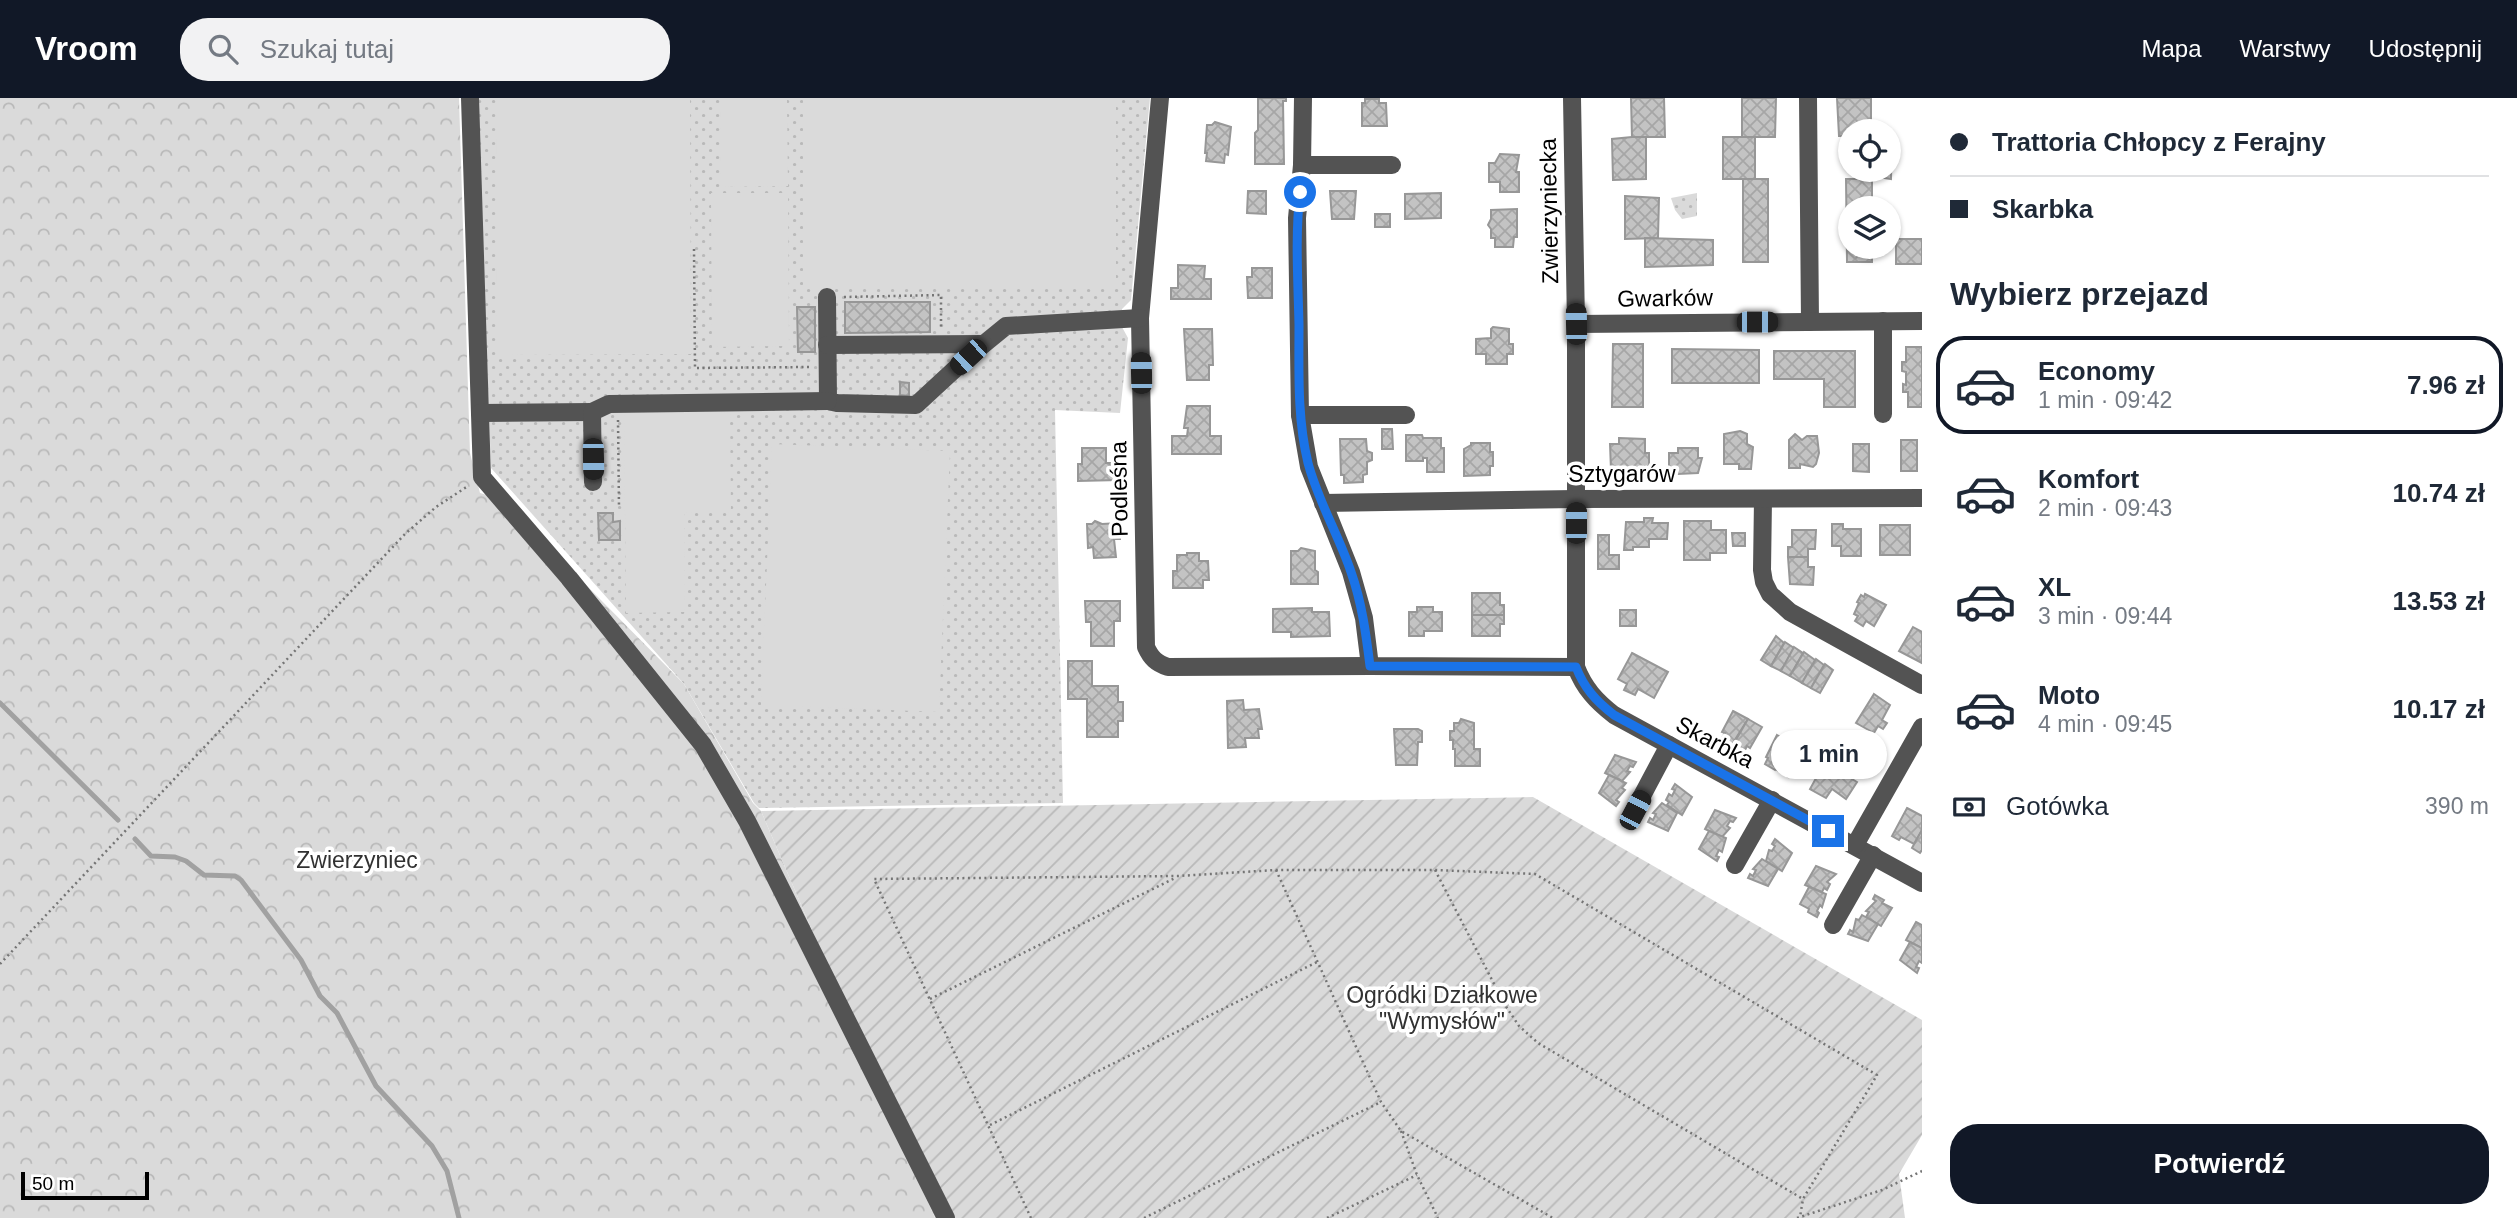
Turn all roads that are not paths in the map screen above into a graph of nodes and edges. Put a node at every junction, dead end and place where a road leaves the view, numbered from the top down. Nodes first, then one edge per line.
1 (470, 98) edge
2 (1160, 98) edge
3 (1303, 98) edge
4 (1572, 98) edge
5 (1808, 98) edge
6 (1302, 165) junction
7 (1392, 165) dead end
8 (827, 297) road end
9 (1140, 318) junction
10 (1810, 321) junction
11 (1883, 321) junction
12 (1922, 321) edge
13 (1576, 324) junction
14 (983, 344) junction
15 (827, 345) junction
16 (828, 401) junction
17 (592, 412) junction
18 (480, 413) junction
19 (1883, 414) dead end
20 (1300, 415) junction
21 (1406, 415) dead end
22 (593, 482) dead end
23 (1922, 498) edge
24 (1576, 499) junction
25 (1762, 499) junction
26 (1323, 503) junction
27 (1370, 666) junction
28 (1576, 667) junction
29 (1922, 685) edge
30 (1922, 727) edge
31 (1669, 745) junction
32 (1772, 800) junction
33 (1635, 810) dead end
34 (1855, 845) junction
35 (1873, 855) junction
36 (1735, 865) dead end
37 (1922, 883) edge
38 (1833, 926) dead end
39 (946, 1218) edge

1 - 18 street
2 - 9 street, Podleśna
3 - 6 street
4 - 13 street, Zwierzyniecka
5 - 10 street
6 - 7 street
6 - 20 street
8 - 15 street
9 - 14 street
9 - 27 street, Podleśna
10 - 11 street, Gwarków
10 - 13 street, Gwarków
11 - 12 street, Gwarków
11 - 19 street
13 - 24 street, Zwierzyniecka
14 - 15 street
14 - 16 street
15 - 16 street
16 - 17 street
17 - 18 street
17 - 22 street
18 - 39 street
20 - 21 street
20 - 26 street
23 - 25 street, Sztygarów
24 - 25 street, Sztygarów
24 - 26 street, Sztygarów
24 - 28 street, Zwierzyniecka
25 - 29 street
26 - 27 street
27 - 28 street
28 - 31 street, Skarbka
30 - 34 street
31 - 32 street, Skarbka
31 - 33 street
32 - 34 street, Skarbka
32 - 36 street
34 - 35 street, Skarbka
35 - 37 street, Skarbka
35 - 38 street

